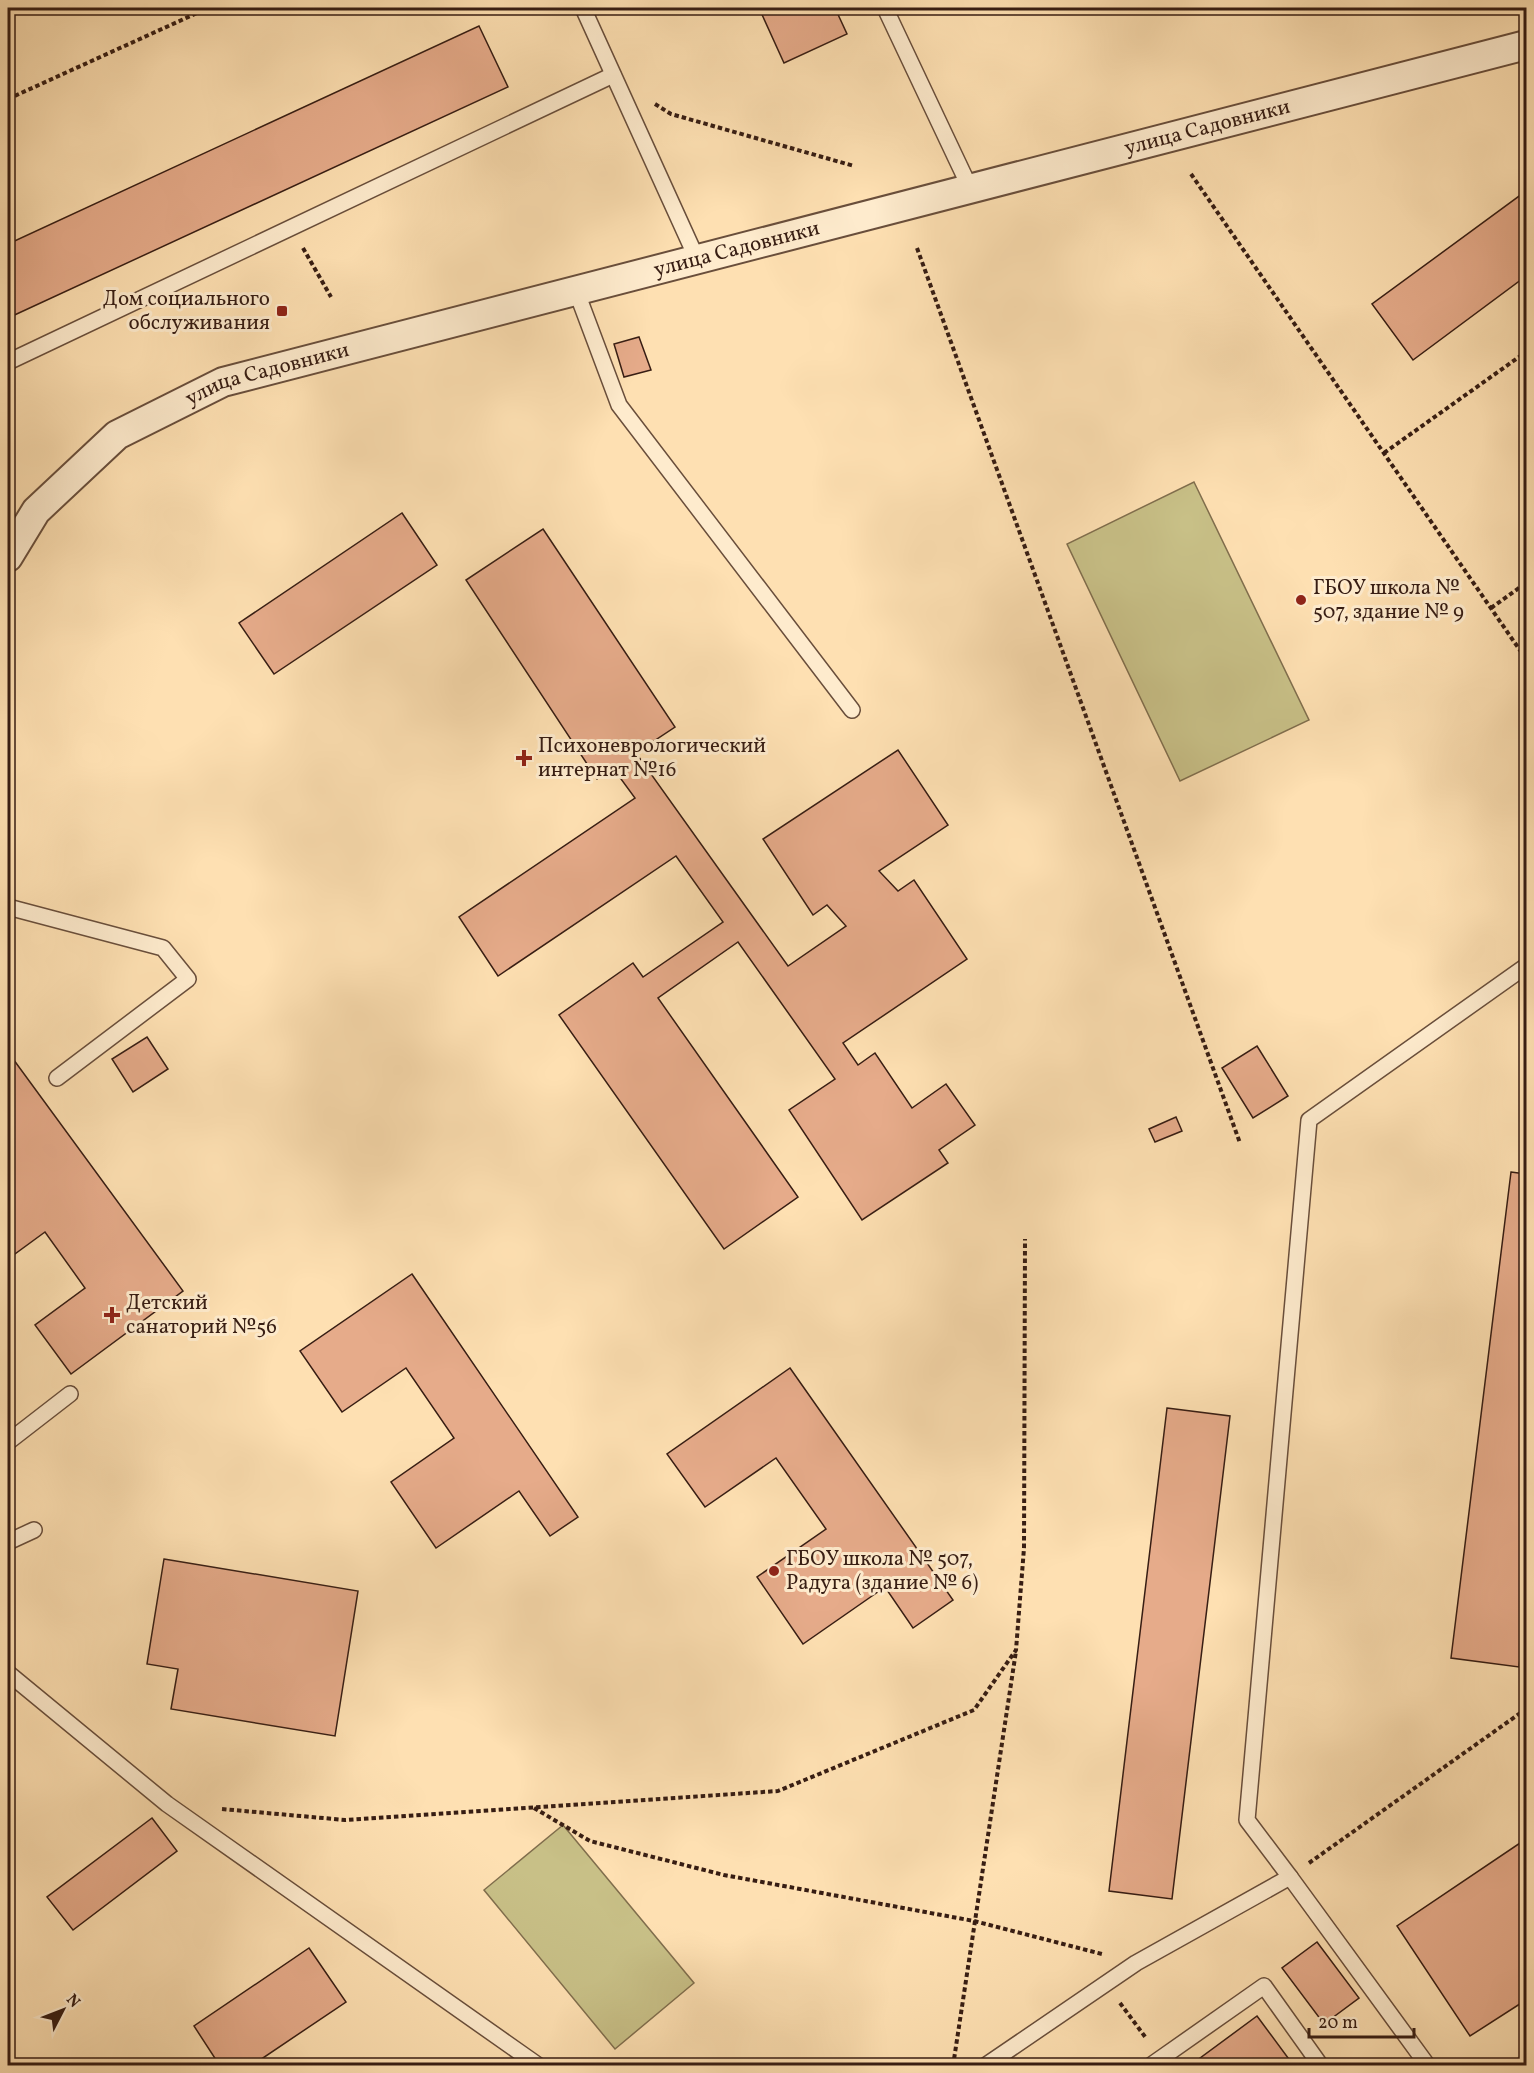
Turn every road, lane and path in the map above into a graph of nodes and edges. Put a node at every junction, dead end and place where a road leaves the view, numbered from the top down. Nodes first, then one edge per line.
1 (208, 8) edge
2 (583, 8) edge
3 (885, 8) edge
4 (1527, 45) edge
5 (614, 77) junction
6 (8, 99) edge
7 (854, 166) dead end
8 (1191, 174) dead end
9 (970, 188) junction
10 (291, 227) junction
11 (917, 248) dead end
12 (697, 259) junction
13 (577, 293) junction
14 (331, 297) dead end
15 (1527, 352) edge
16 (8, 362) edge
17 (1384, 453) junction
18 (8, 557) edge
19 (1527, 583) edge
20 (1491, 608) junction
21 (1527, 659) edge
22 (852, 710) dead end
23 (8, 907) edge
24 (1527, 966) edge
25 (57, 1078) dead end
26 (1240, 1143) dead end
27 (1024, 1239) dead end
28 (70, 1394) dead end
29 (8, 1442) edge
30 (34, 1530) dead end
31 (8, 1542) edge
32 (1016, 1650) junction
33 (8, 1672) edge
34 (1527, 1709) edge
35 (167, 1804) junction
36 (534, 1807) junction
37 (1290, 1876) junction
38 (974, 1921) junction
39 (1136, 1963) junction
40 (1105, 1984) junction
41 (1527, 2062) edge
42 (1159, 2063) edge
43 (539, 2066) edge
44 (953, 2066) edge
45 (985, 2066) edge
46 (1321, 2066) edge
47 (1428, 2066) edge
48 (1522, 2066) edge

1 - 6 path
2 - 5 lane
3 - 9 lane
4 - 9 street, улица Садовники
5 - 7 path
5 - 10 lane
5 - 12 lane
8 - 17 path
9 - 12 street, улица Садовники
10 - 14 path
10 - 16 lane
11 - 26 path
12 - 13 street, улица Садовники
13 - 18 street, улица Садовники
13 - 22 lane
15 - 17 path
17 - 20 path
19 - 20 path
20 - 21 path
23 - 25 lane
24 - 37 lane
27 - 32 path
28 - 29 lane
30 - 31 lane
32 - 36 path
32 - 38 path
33 - 35 lane
34 - 37 path
35 - 36 path
35 - 43 lane
36 - 38 path
37 - 39 lane
37 - 47 lane
38 - 39 path
38 - 44 path
39 - 40 lane
40 - 42 path
40 - 45 lane
41 - 48 lane
42 - 46 lane

